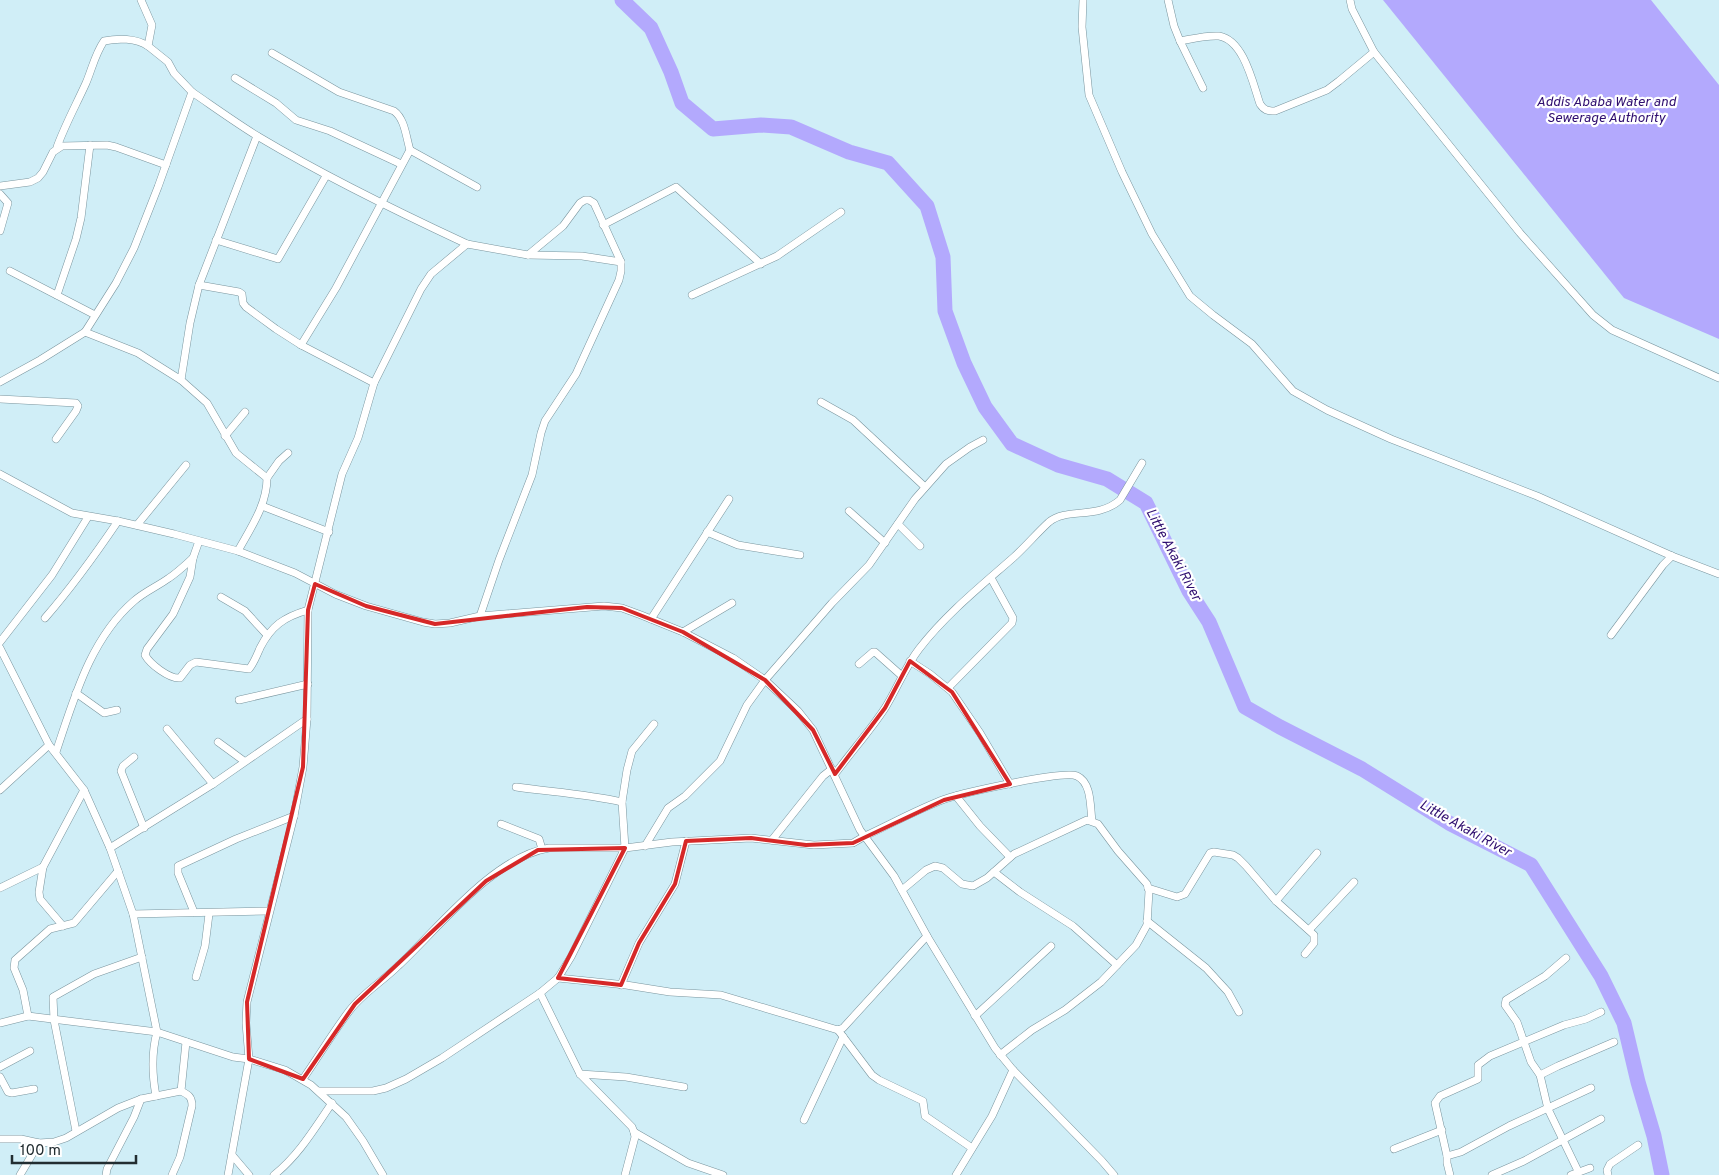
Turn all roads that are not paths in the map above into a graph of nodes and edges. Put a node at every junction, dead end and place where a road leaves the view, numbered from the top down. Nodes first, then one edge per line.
1 (141, 0) edge
2 (1083, 0) edge
3 (1168, 0) edge
4 (1350, 0) edge
5 (1180, 41) junction
6 (148, 46) junction
7 (1374, 52) junction
8 (272, 53) dead end
9 (235, 78) dead end
10 (1203, 88) dead end
11 (192, 92) junction
12 (256, 136) junction
13 (90, 145) junction
14 (57, 147) junction
15 (410, 150) junction
16 (402, 164) junction
17 (166, 166) junction
18 (326, 176) junction
19 (0, 186) edge
20 (477, 187) dead end
21 (0, 194) edge
22 (381, 204) junction
23 (841, 212) dead end
24 (604, 225) junction
25 (0, 231) edge
26 (216, 240) junction
27 (467, 244) junction
28 (528, 255) junction
29 (620, 262) junction
30 (761, 264) junction
31 (10, 271) dead end
32 (199, 285) junction
33 (57, 295) junction
34 (692, 295) dead end
35 (95, 315) junction
36 (85, 332) junction
37 (300, 345) junction
38 (1719, 378) edge
39 (181, 380) junction
40 (0, 382) edge
41 (374, 382) junction
42 (0, 399) edge
43 (821, 402) dead end
44 (245, 412) dead end
45 (225, 436) junction
46 (56, 439) dead end
47 (983, 440) dead end
48 (288, 453) dead end
49 (186, 465) dead end
50 (1140, 466) dead end
51 (0, 474) edge
52 (267, 478) junction
53 (925, 487) junction
54 (729, 499) dead end
55 (262, 506) junction
56 (849, 511) dead end
57 (88, 517) junction
58 (118, 521) junction
59 (898, 524) junction
60 (137, 525) junction
61 (329, 532) junction
62 (707, 532) junction
63 (199, 541) junction
64 (886, 543) junction
65 (920, 546) dead end
66 (238, 551) junction
67 (800, 555) dead end
68 (1672, 556) junction
69 (193, 558) junction
70 (1719, 574) edge
71 (991, 578) junction
72 (315, 584) junction
73 (221, 597) dead end
74 (732, 603) dead end
75 (308, 610) junction
76 (480, 616) junction
77 (45, 618) dead end
78 (651, 619) junction
79 (683, 632) junction
80 (267, 635) junction
81 (1611, 635) dead end
82 (0, 642) edge
83 (0, 648) edge
84 (910, 661) junction
85 (859, 664) dead end
86 (902, 676) junction
87 (766, 680) junction
88 (308, 684) junction
89 (948, 688) junction
90 (76, 693) junction
91 (239, 700) dead end
92 (117, 710) dead end
93 (307, 719) junction
94 (654, 724) dead end
95 (167, 728) dead end
96 (218, 742) dead end
97 (49, 745) junction
98 (56, 752) junction
99 (134, 757) dead end
100 (244, 761) junction
101 (833, 771) junction
102 (212, 784) junction
103 (1010, 784) junction
104 (2, 785) edge
105 (516, 787) dead end
106 (84, 790) junction
107 (956, 796) junction
108 (622, 802) junction
109 (294, 816) junction
110 (1092, 821) junction
111 (500, 824) dead end
112 (144, 828) junction
113 (865, 836) junction
114 (772, 840) junction
115 (686, 841) junction
116 (645, 846) junction
117 (110, 848) junction
118 (625, 848) junction
119 (542, 849) junction
120 (1318, 853) dead end
121 (1010, 857) junction
122 (43, 867) junction
123 (118, 871) junction
124 (994, 872) junction
125 (1354, 882) dead end
126 (0, 888) edge
127 (1148, 888) junction
128 (902, 890) junction
129 (1276, 902) junction
130 (194, 912) junction
131 (269, 912) junction
132 (133, 914) junction
133 (209, 914) junction
134 (1148, 921) junction
135 (63, 926) junction
136 (1309, 930) junction
137 (927, 936) junction
138 (1051, 946) dead end
139 (1305, 954) dead end
140 (142, 956) junction
141 (1566, 958) dead end
142 (1117, 965) junction
143 (196, 978) dead end
144 (558, 978) junction
145 (622, 985) junction
146 (540, 993) junction
147 (1239, 1012) dead end
148 (1601, 1012) dead end
149 (28, 1016) junction
150 (975, 1016) junction
151 (54, 1020) junction
152 (0, 1023) edge
153 (838, 1030) junction
154 (158, 1032) junction
155 (843, 1037) junction
156 (186, 1042) junction
157 (1524, 1042) junction
158 (1614, 1042) dead end
159 (30, 1051) dead end
160 (1000, 1055) junction
161 (249, 1059) junction
162 (0, 1067) edge
163 (1013, 1070) junction
164 (580, 1074) junction
165 (1540, 1075) junction
166 (0, 1077) edge
167 (303, 1079) junction
168 (684, 1087) dead end
169 (1591, 1088) dead end
170 (34, 1089) dead end
171 (181, 1091) junction
172 (319, 1091) junction
173 (156, 1096) junction
174 (141, 1099) junction
175 (332, 1103) junction
176 (1548, 1109) junction
177 (1601, 1119) dead end
178 (804, 1120) dead end
179 (1442, 1130) junction
180 (76, 1131) junction
181 (634, 1132) junction
182 (0, 1139) edge
183 (1564, 1139) junction
184 (39, 1143) junction
185 (1638, 1145) dead end
186 (972, 1148) junction
187 (1394, 1149) dead end
188 (232, 1154) junction
189 (1447, 1156) junction
190 (1590, 1168) dead end
191 (958, 1172) edge
192 (1574, 1173) edge
193 (20, 1175) edge
194 (106, 1175) edge
195 (172, 1175) edge
196 (228, 1175) edge
197 (249, 1175) edge
198 (274, 1175) edge
199 (383, 1175) edge
200 (625, 1175) edge
201 (723, 1175) edge
202 (967, 1175) edge
203 (1114, 1175) edge
204 (1450, 1175) edge
205 (1492, 1175) edge
206 (1608, 1175) edge

1 - 6 street
2 - 68 street
3 - 5 street
4 - 7 street
5 - 7 street
5 - 10 street
6 - 11 street
6 - 14 street
7 - 38 street
8 - 15 street
9 - 16 street
11 - 12 street
11 - 17 street
12 - 18 street
12 - 26 street
13 - 14 street
13 - 17 street
13 - 33 street
14 - 19 street
15 - 16 street
15 - 20 street
16 - 22 street
17 - 35 street
18 - 22 street
18 - 26 street
21 - 25 street
22 - 27 street
22 - 37 street
23 - 30 street
24 - 28 street
24 - 29 street
24 - 30 street
26 - 32 street
27 - 28 street
27 - 41 street
28 - 29 street
29 - 76 street
30 - 34 street
31 - 33 street
32 - 37 street
32 - 39 street
33 - 35 street
35 - 36 street
36 - 39 street
36 - 40 street
37 - 41 street
39 - 45 street
41 - 61 street
42 - 46 street
43 - 53 street
44 - 45 street
45 - 52 street
47 - 53 street
48 - 52 street
49 - 60 street
50 - 71 street
51 - 57 street
52 - 55 street
53 - 59 street
54 - 62 street
55 - 61 street
55 - 66 street
56 - 64 street
57 - 58 street
57 - 82 street
58 - 60 street
58 - 77 street
59 - 64 street
59 - 65 street
60 - 63 street
61 - 72 street
62 - 67 street
62 - 78 street
63 - 66 street
63 - 69 street
64 - 87 street
66 - 72 street
68 - 70 street
68 - 81 street
69 - 80 street
69 - 90 street
71 - 84 street
71 - 89 street
72 - 75 street
72 - 76 street
73 - 80 street
74 - 79 street
75 - 80 street
75 - 88 street
76 - 78 street
78 - 79 street
79 - 87 street
83 - 97 street
84 - 86 street
84 - 89 street
85 - 86 street
86 - 101 street
87 - 101 street
87 - 116 street
88 - 91 street
88 - 93 street
89 - 103 street
90 - 92 street
90 - 98 street
93 - 100 street
93 - 109 street
94 - 108 street
95 - 102 street
96 - 100 street
97 - 98 street
97 - 104 street
98 - 106 street
99 - 112 street
100 - 102 street
101 - 113 street
101 - 114 street
102 - 112 street
103 - 107 street
103 - 110 street
105 - 108 street
106 - 117 street
106 - 122 street
107 - 113 street
107 - 121 street
108 - 118 street
109 - 130 street
109 - 131 street
110 - 121 street
110 - 127 street
111 - 119 street
112 - 117 street
113 - 114 street
113 - 128 street
114 - 115 street
115 - 116 street
115 - 145 street
116 - 118 street
117 - 123 street
118 - 119 street
118 - 144 street
119 - 167 street
120 - 129 street
121 - 124 street
122 - 126 street
122 - 135 street
123 - 132 street
123 - 135 street
124 - 128 street
124 - 142 street
125 - 136 street
127 - 129 street
127 - 134 street
128 - 137 street
129 - 136 street
130 - 132 street
130 - 133 street
131 - 133 street
131 - 161 street
132 - 140 street
133 - 143 street
134 - 142 street
134 - 147 street
135 - 149 street
136 - 139 street
137 - 150 street
137 - 153 street
138 - 150 street
140 - 151 street
140 - 154 street
141 - 157 street
142 - 160 street
144 - 145 street
144 - 146 street
145 - 153 street
146 - 164 street
146 - 172 street
148 - 157 street
149 - 151 street
149 - 152 street
150 - 160 street
151 - 154 street
151 - 180 street
153 - 155 street
154 - 156 street
154 - 173 street
155 - 178 street
155 - 186 street
156 - 161 street
156 - 171 street
157 - 165 street
157 - 179 street
158 - 165 street
159 - 162 street
160 - 163 street
161 - 167 street
161 - 188 street
163 - 186 street
163 - 203 street
164 - 168 street
164 - 181 street
165 - 176 street
166 - 170 street
167 - 172 street
169 - 176 street
171 - 173 street
171 - 195 street
172 - 175 street
173 - 174 street
174 - 180 street
174 - 194 street
175 - 198 street
175 - 199 street
176 - 183 street
176 - 189 street
177 - 183 street
179 - 187 street
179 - 189 street
180 - 184 street
181 - 200 street
181 - 201 street
182 - 184 street
183 - 192 street
183 - 205 street
184 - 193 street
185 - 206 street
186 - 191 street
188 - 196 street
188 - 197 street
189 - 204 street
190 - 192 street
191 - 202 street

